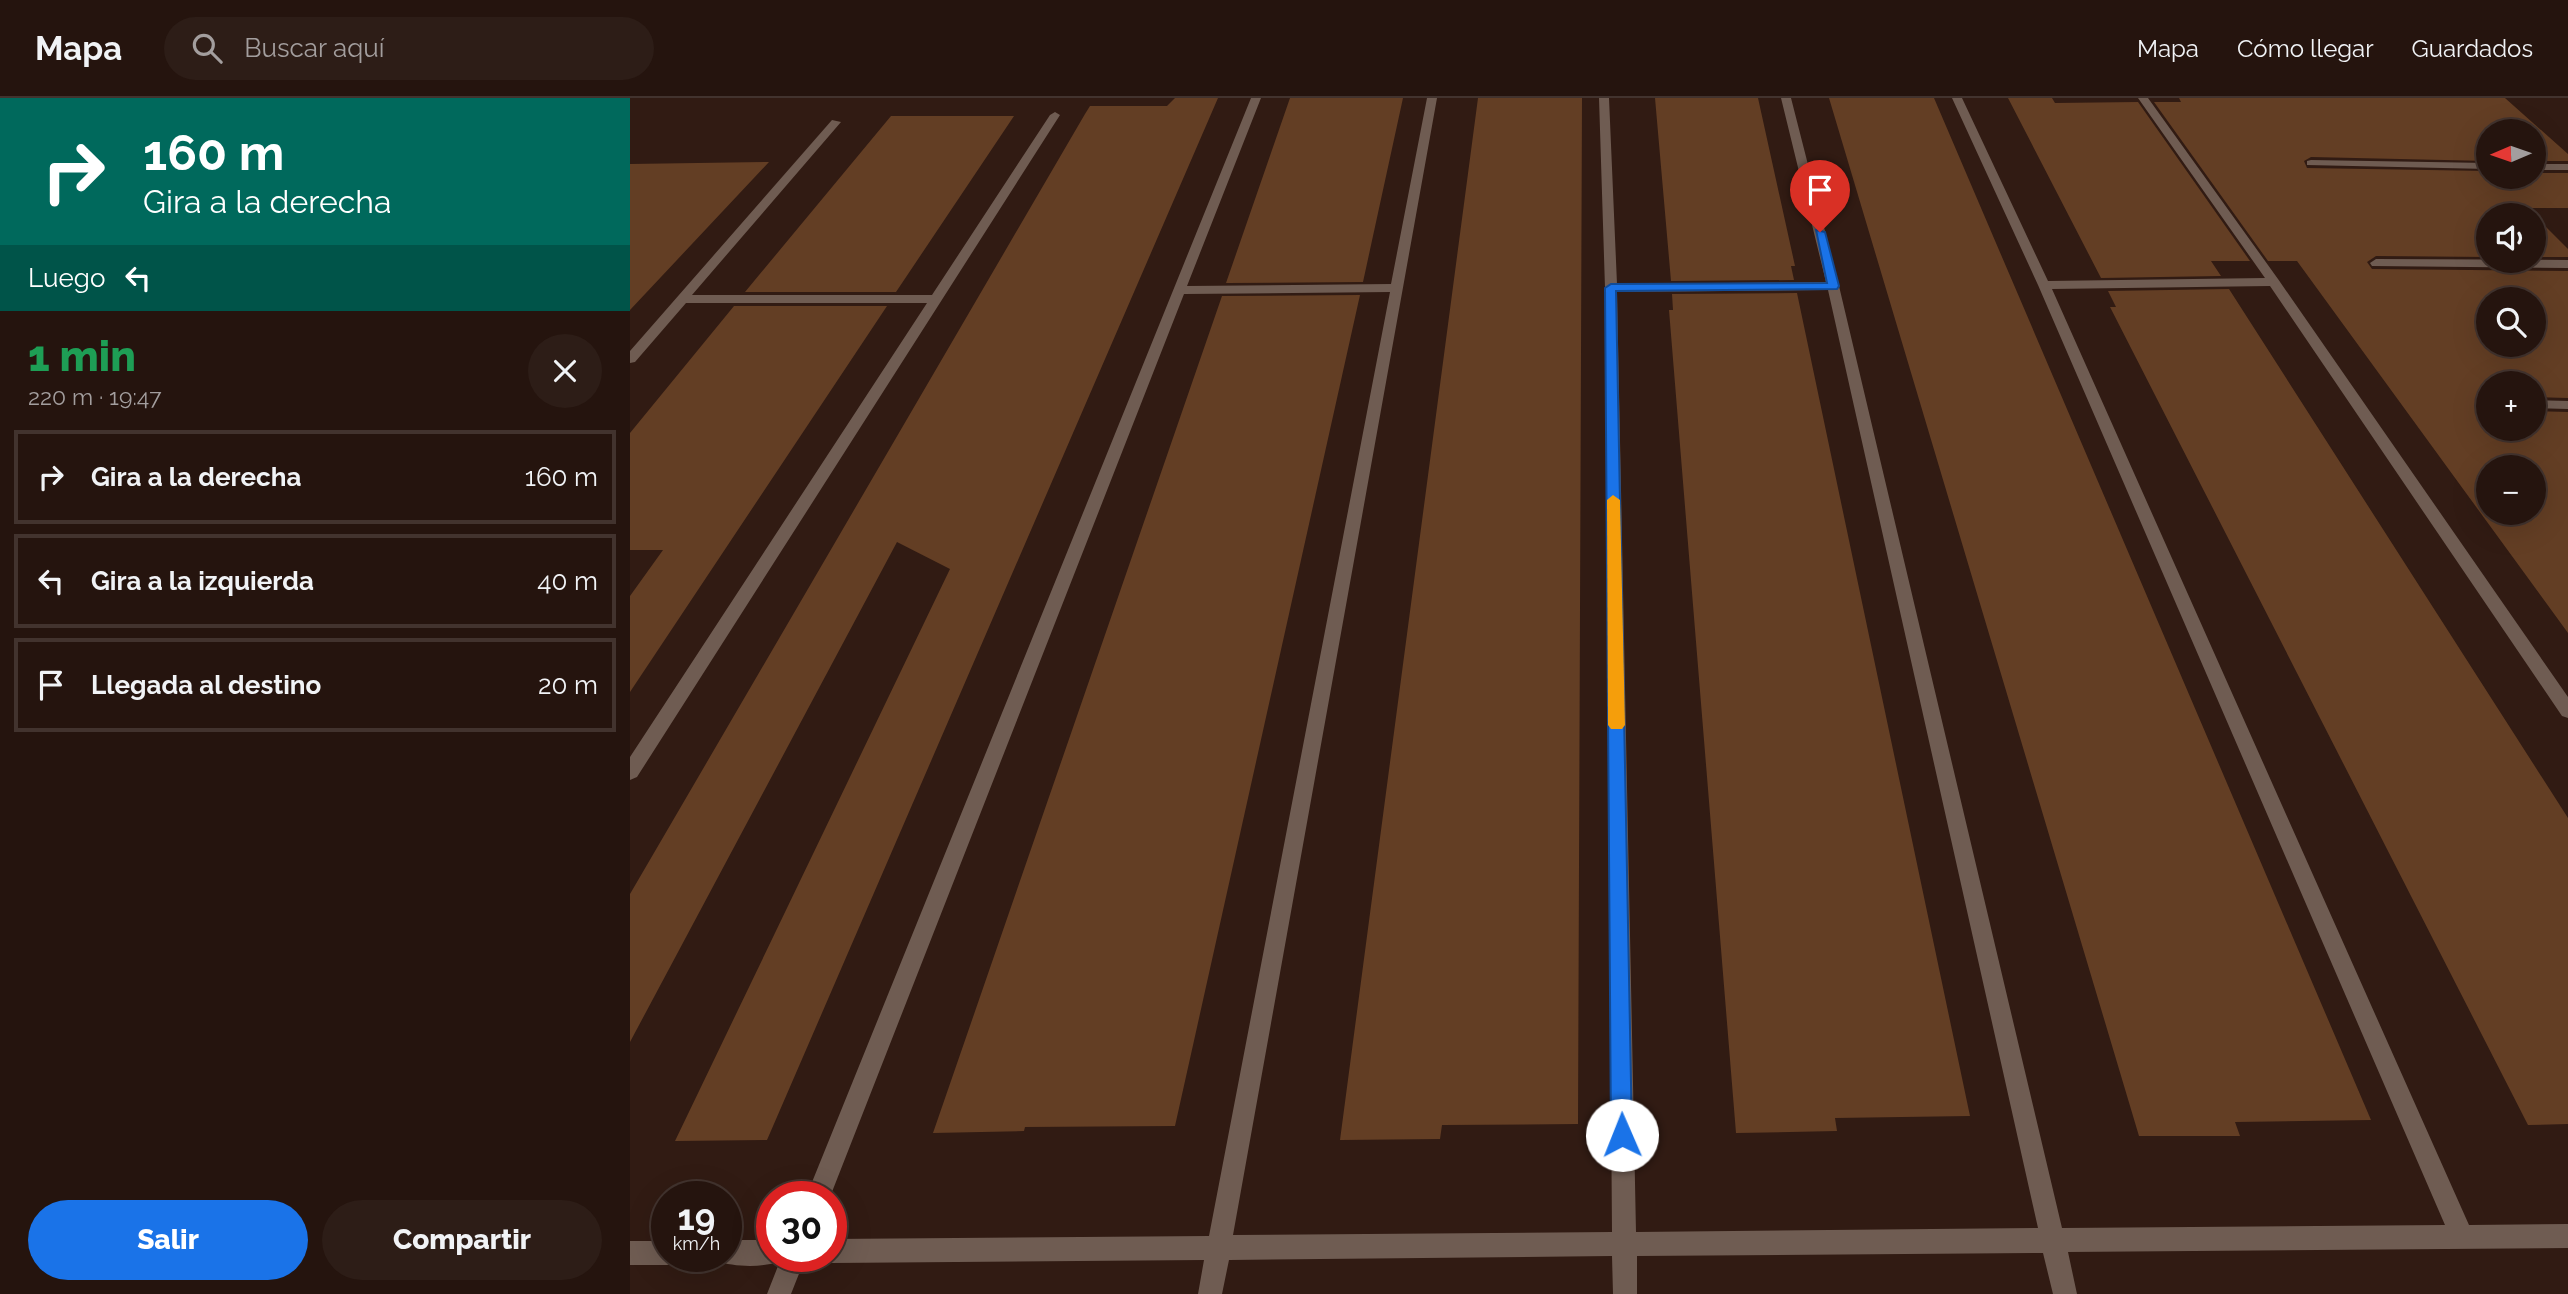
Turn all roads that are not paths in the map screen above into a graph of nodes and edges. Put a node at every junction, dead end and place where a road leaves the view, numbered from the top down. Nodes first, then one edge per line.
1 (1255, 98) edge
2 (1432, 98) edge
3 (1604, 98) edge
4 (1786, 98) edge
5 (1957, 98) edge
6 (2143, 98) edge
7 (1055, 115) dead end
8 (836, 122) dead end
9 (2311, 163) dead end
10 (2476, 166) edge
11 (2546, 166) edge
12 (2568, 167) edge
13 (2376, 263) dead end
14 (2568, 264) edge
15 (2274, 282) junction
16 (2044, 285) junction
17 (1833, 286) junction
18 (1397, 288) junction
19 (1611, 288) junction
20 (1180, 290) junction
21 (682, 299) junction
22 (936, 299) junction
23 (630, 359) edge
24 (2546, 404) edge
25 (2568, 405) edge
26 (2568, 711) edge
27 (630, 772) edge
28 (824, 1181) edge
29 (2568, 1236) edge
30 (2462, 1237) junction
31 (2052, 1240) junction
32 (1623, 1245) junction
33 (1219, 1247) junction
34 (847, 1251) edge
35 (630, 1253) edge
36 (651, 1253) edge
37 (788, 1272) edge
38 (779, 1294) edge
39 (1210, 1294) edge
40 (1625, 1294) edge
41 (2065, 1294) edge

1 - 20 street
2 - 18 street
3 - 19 street
4 - 17 street
5 - 16 street
6 - 15 street
7 - 22 street
8 - 21 street
9 - 10 street
11 - 12 street
13 - 14 street
15 - 16 street
15 - 26 street
16 - 30 street
17 - 19 street
17 - 31 street
18 - 20 street
18 - 33 street
19 - 32 street
20 - 28 street
21 - 22 street
21 - 23 street
22 - 27 street
24 - 25 street
29 - 30 street
30 - 31 street
31 - 32 street
31 - 41 street
32 - 33 street
32 - 40 street
33 - 34 street
33 - 39 street
35 - 36 street
37 - 38 street

